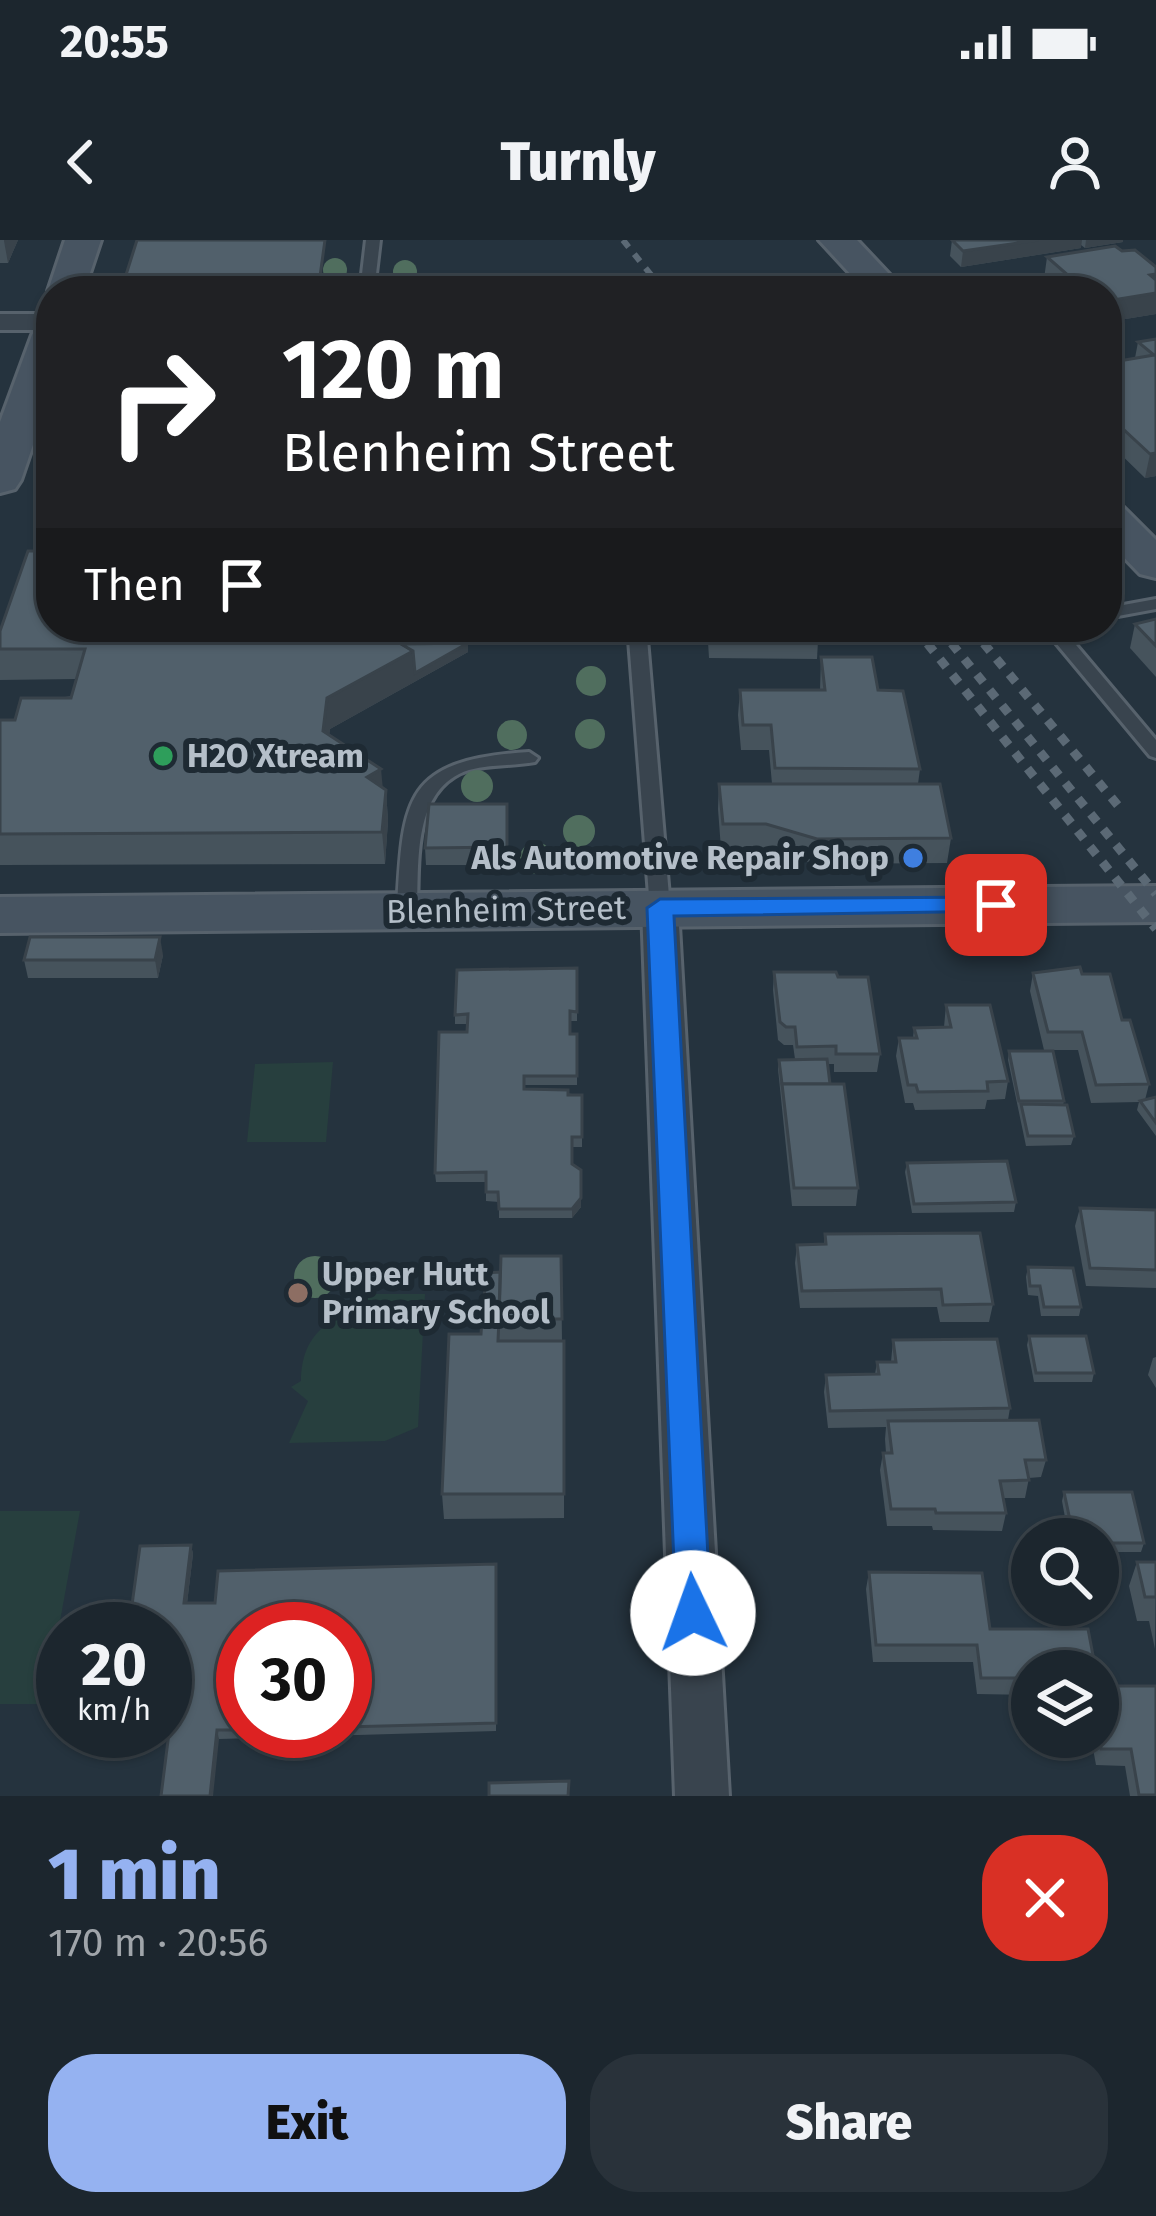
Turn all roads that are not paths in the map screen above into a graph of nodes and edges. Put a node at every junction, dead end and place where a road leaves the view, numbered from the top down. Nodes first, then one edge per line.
1 (83, 240) edge
2 (373, 240) edge
3 (837, 240) edge
4 (71, 276) edge
5 (369, 276) edge
6 (872, 276) edge
7 (0, 322) edge
8 (36, 322) edge
9 (36, 376) edge
10 (1, 472) edge
11 (1122, 530) edge
12 (1156, 565) edge
13 (1156, 604) edge
14 (1122, 611) edge
15 (638, 642) edge
16 (1064, 642) edge
17 (1156, 752) edge
18 (529, 758) dead end
19 (1156, 904) edge
20 (660, 908) junction
21 (407, 911) junction
22 (0, 915) edge
23 (702, 1796) edge

1 - 4 street
2 - 5 lane
3 - 6 street
7 - 8 street
9 - 10 street
11 - 12 street
13 - 14 lane
15 - 20 lane
16 - 17 lane
18 - 21 lane
19 - 20 street, Blenheim Street
20 - 21 street, Blenheim Street
20 - 23 street
21 - 22 street, Blenheim Street

